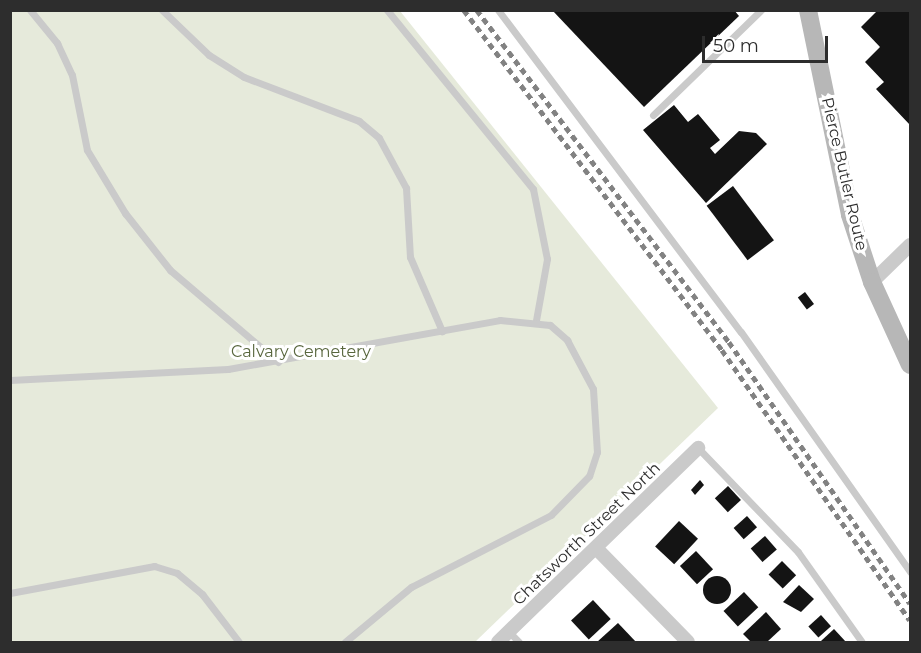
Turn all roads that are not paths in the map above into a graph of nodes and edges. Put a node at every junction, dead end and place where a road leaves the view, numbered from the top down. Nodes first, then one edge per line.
1 (30, 10) edge
2 (162, 10) edge
3 (387, 10) edge
4 (498, 10) edge
5 (761, 10) edge
6 (808, 10) edge
7 (653, 115) dead end
8 (910, 245) edge
9 (872, 282) junction
10 (536, 320) junction
11 (442, 332) junction
12 (278, 362) junction
13 (910, 364) edge
14 (10, 380) edge
15 (698, 448) joint
16 (597, 549) junction
17 (910, 572) edge
18 (10, 593) edge
19 (509, 632) junction
20 (239, 642) edge
21 (345, 642) edge
22 (498, 642) edge
23 (519, 642) edge
24 (688, 642) edge
25 (862, 642) edge

1 - 12 lane
2 - 11 lane
3 - 10 lane
4 - 17 lane
5 - 7 lane
6 - 9 main road, Pierce Butler Route
8 - 9 street
9 - 13 main road, Pierce Butler Route
10 - 11 lane
10 - 21 lane
11 - 12 lane
12 - 14 lane
15 - 16 street, Chatsworth Street North
15 - 25 lane
16 - 19 street, Chatsworth Street North
16 - 24 street
18 - 20 lane
19 - 22 street, Chatsworth Street North
19 - 23 lane

